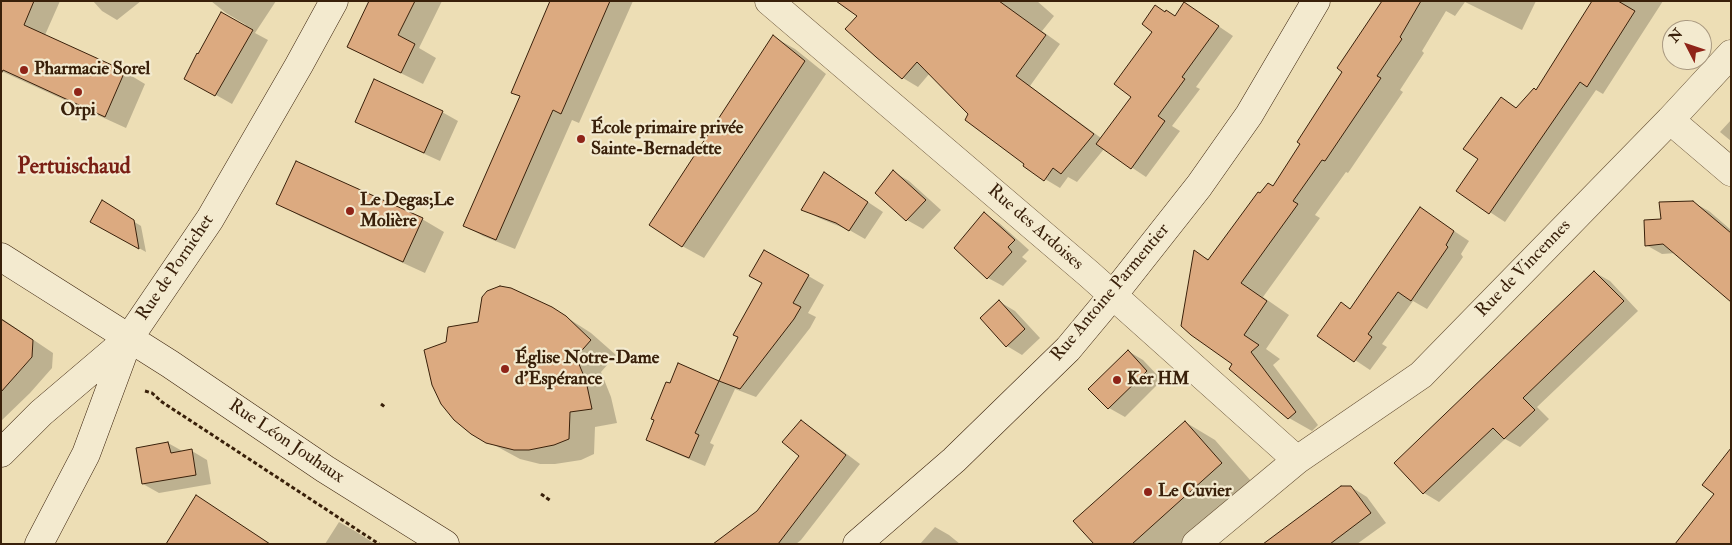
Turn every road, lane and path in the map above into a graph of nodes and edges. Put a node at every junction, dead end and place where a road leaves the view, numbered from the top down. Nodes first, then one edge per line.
1 (334, 1) edge
2 (769, 1) edge
3 (1316, 1) edge
4 (1731, 54) edge
5 (1670, 120) junction
6 (1731, 172) edge
7 (1, 258) edge
8 (1113, 295) junction
9 (129, 338) junction
10 (145, 392) dead end
11 (380, 404) dead end
12 (385, 407) dead end
13 (1, 453) edge
14 (1298, 460) junction
15 (541, 494) dead end
16 (551, 502) dead end
17 (40, 544) edge
18 (379, 544) edge
19 (445, 544) edge
20 (857, 544) edge
21 (1196, 544) edge

1 - 9 street, Rue de Pornichet
2 - 8 street, Rue des Ardoises
3 - 8 street, Rue Antoine Parmentier
4 - 5 street, Rue de Vincennes
5 - 6 street
5 - 14 street, Rue de Vincennes
7 - 9 street, Rue Léon Jouhaux
8 - 14 street, Rue des Ardoises
8 - 20 street, Rue Antoine Parmentier
9 - 13 street
9 - 17 street, Rue de Pornichet
9 - 19 street, Rue Léon Jouhaux
10 - 18 path
11 - 12 path
14 - 21 street, Rue de Vincennes
15 - 16 path

